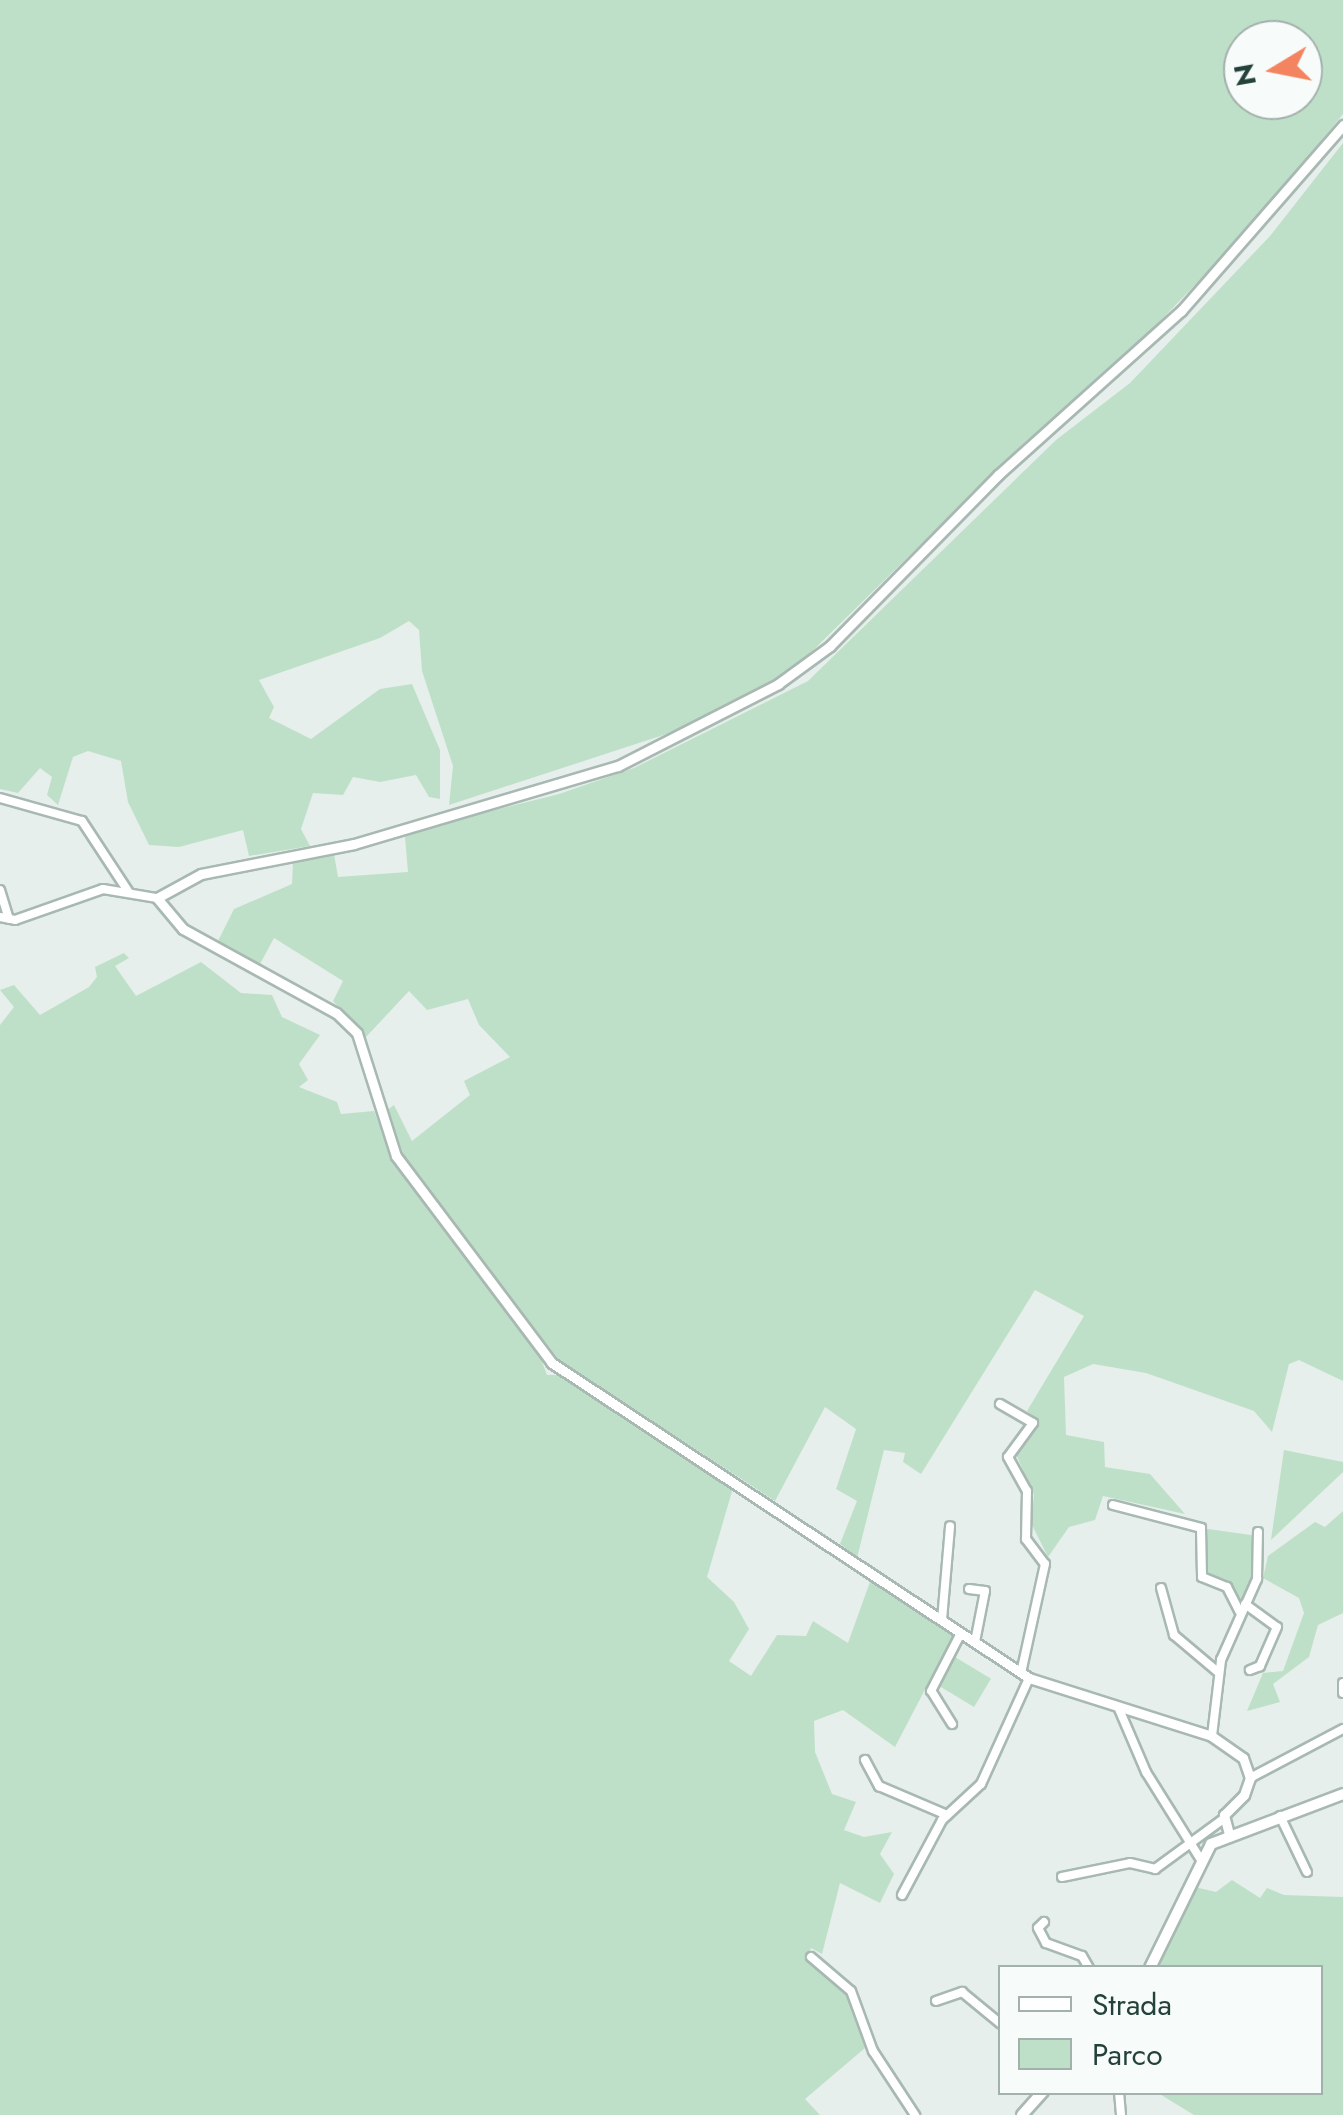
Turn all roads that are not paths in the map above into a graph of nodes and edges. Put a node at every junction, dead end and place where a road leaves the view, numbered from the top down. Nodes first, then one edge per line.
1 (1343, 125) edge
2 (0, 798) edge
3 (0, 890) edge
4 (128, 890) junction
5 (157, 898) junction
6 (5, 918) edge
7 (1000, 1404) dead end
8 (1113, 1505) dead end
9 (950, 1526) dead end
10 (1258, 1532) dead end
11 (969, 1588) dead end
12 (1161, 1588) dead end
13 (1243, 1608) junction
14 (942, 1620) junction
15 (961, 1633) junction
16 (974, 1642) junction
17 (1250, 1670) dead end
18 (1218, 1672) junction
19 (1025, 1676) junction
20 (1343, 1682) edge
21 (1343, 1693) edge
22 (1119, 1709) junction
23 (952, 1724) dead end
24 (1343, 1729) edge
25 (1212, 1736) junction
26 (865, 1760) dead end
27 (1250, 1778) junction
28 (1343, 1794) edge
29 (946, 1814) junction
30 (1280, 1816) junction
31 (1222, 1820) junction
32 (1229, 1834) junction
33 (1191, 1848) junction
34 (1201, 1860) junction
35 (1306, 1872) dead end
36 (1062, 1877) dead end
37 (902, 1896) dead end
38 (1044, 1922) dead end
39 (811, 1957) dead end
40 (1087, 1965) edge
41 (1151, 1965) edge
42 (936, 2001) dead end
43 (998, 2022) edge
44 (1040, 2095) edge
45 (915, 2115) edge
46 (1022, 2115) edge

1 - 5 street
2 - 4 street
3 - 6 street
4 - 5 street
4 - 6 street
5 - 14 street
7 - 19 street
8 - 13 street
9 - 14 street
10 - 13 street
11 - 16 street
12 - 18 street
13 - 17 street
13 - 18 street
14 - 15 street
15 - 16 street
15 - 23 street
16 - 19 street
18 - 25 street
19 - 22 street
19 - 29 street
20 - 21 street
22 - 25 street
22 - 33 street
24 - 27 street
25 - 27 street
26 - 29 street
27 - 31 street
28 - 30 main road
29 - 37 street
30 - 32 main road
30 - 35 street
31 - 32 street
31 - 33 street
32 - 34 main road
33 - 34 street
33 - 36 street
34 - 41 main road
38 - 40 street
39 - 45 street
42 - 43 street
44 - 46 main road

